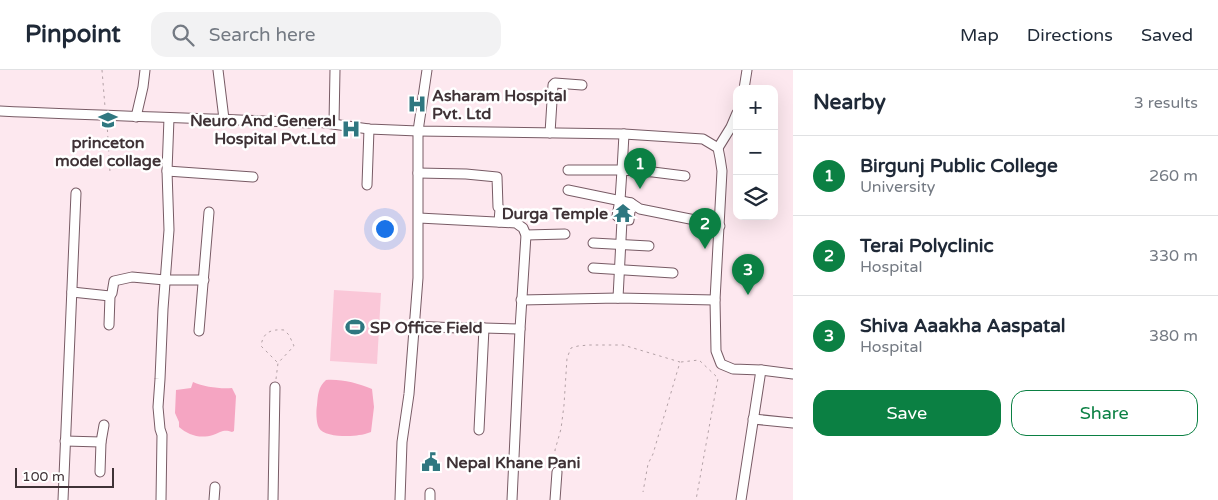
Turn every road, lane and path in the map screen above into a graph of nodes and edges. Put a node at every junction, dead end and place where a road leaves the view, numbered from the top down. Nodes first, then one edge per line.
1 (145, 70) edge
2 (218, 70) edge
3 (335, 70) edge
4 (427, 70) edge
5 (747, 70) edge
6 (582, 85) dead end
7 (745, 85) edge
8 (0, 110) edge
9 (136, 117) junction
10 (169, 118) junction
11 (224, 119) junction
12 (733, 122) edge
13 (334, 123) junction
14 (369, 129) junction
15 (418, 132) junction
16 (550, 133) junction
17 (624, 134) junction
18 (718, 148) junction
19 (568, 170) dead end
20 (622, 170) junction
21 (167, 171) junction
22 (418, 173) junction
23 (685, 176) dead end
24 (253, 177) dead end
25 (367, 185) dead end
26 (568, 190) dead end
27 (76, 193) dead end
28 (620, 200) junction
29 (631, 203) junction
30 (209, 212) dead end
31 (418, 218) junction
32 (622, 220) junction
33 (499, 222) junction
34 (720, 226) junction
35 (565, 234) dead end
36 (526, 235) junction
37 (593, 243) dead end
38 (621, 245) junction
39 (649, 246) dead end
40 (593, 268) dead end
41 (620, 270) junction
42 (673, 273) dead end
43 (166, 280) junction
44 (204, 280) junction
45 (72, 292) junction
46 (110, 296) junction
47 (618, 298) junction
48 (522, 300) junction
49 (716, 300) junction
50 (109, 325) dead end
51 (414, 326) junction
52 (484, 328) junction
53 (520, 329) junction
54 (199, 331) dead end
55 (278, 362) junction
56 (680, 362) junction
57 (761, 370) junction
58 (793, 374) edge
59 (275, 387) joint
60 (753, 419) junction
61 (793, 423) edge
62 (104, 425) dead end
63 (479, 430) dead end
64 (65, 441) junction
65 (101, 442) junction
66 (100, 472) dead end
67 (557, 472) joint
68 (215, 487) dead end
69 (643, 492) dead end
70 (62, 500) edge
71 (161, 500) edge
72 (214, 500) edge
73 (273, 500) edge
74 (400, 500) edge
75 (512, 500) edge
76 (554, 500) edge
77 (696, 500) edge
78 (741, 500) edge

1 - 9 street
2 - 11 street
3 - 13 street
4 - 15 street
5 - 7 street
6 - 16 street
8 - 9 street
9 - 10 street
10 - 11 street
10 - 21 street
11 - 13 street
12 - 18 street
13 - 14 street
14 - 15 street
14 - 25 street
15 - 16 street
15 - 22 street
16 - 17 street
17 - 18 street
17 - 20 street
18 - 34 street
19 - 20 street
20 - 23 street
20 - 28 street
21 - 24 street
21 - 43 street
22 - 31 street
22 - 33 street
26 - 28 street
27 - 45 street
28 - 29 street
28 - 32 street
29 - 32 street
29 - 34 street
30 - 44 street
31 - 33 street
31 - 51 street
32 - 38 street
33 - 36 street
34 - 49 street
35 - 36 street
36 - 48 street
37 - 38 street
38 - 39 street
38 - 41 street
40 - 41 street
41 - 42 street
41 - 47 street
43 - 44 street
43 - 46 street
43 - 71 street
44 - 54 street
45 - 46 street
45 - 64 street
46 - 50 street
47 - 48 street
47 - 49 street
48 - 53 street
49 - 57 street
51 - 52 street
51 - 74 street
52 - 53 street
52 - 63 street
53 - 75 street
55 - 55 path
55 - 59 path
56 - 67 path
56 - 69 path
56 - 77 path
57 - 58 street
57 - 60 street
59 - 73 street
60 - 61 street
60 - 78 street
62 - 65 street
64 - 65 street
64 - 70 street
65 - 66 street
67 - 76 street
68 - 72 street

